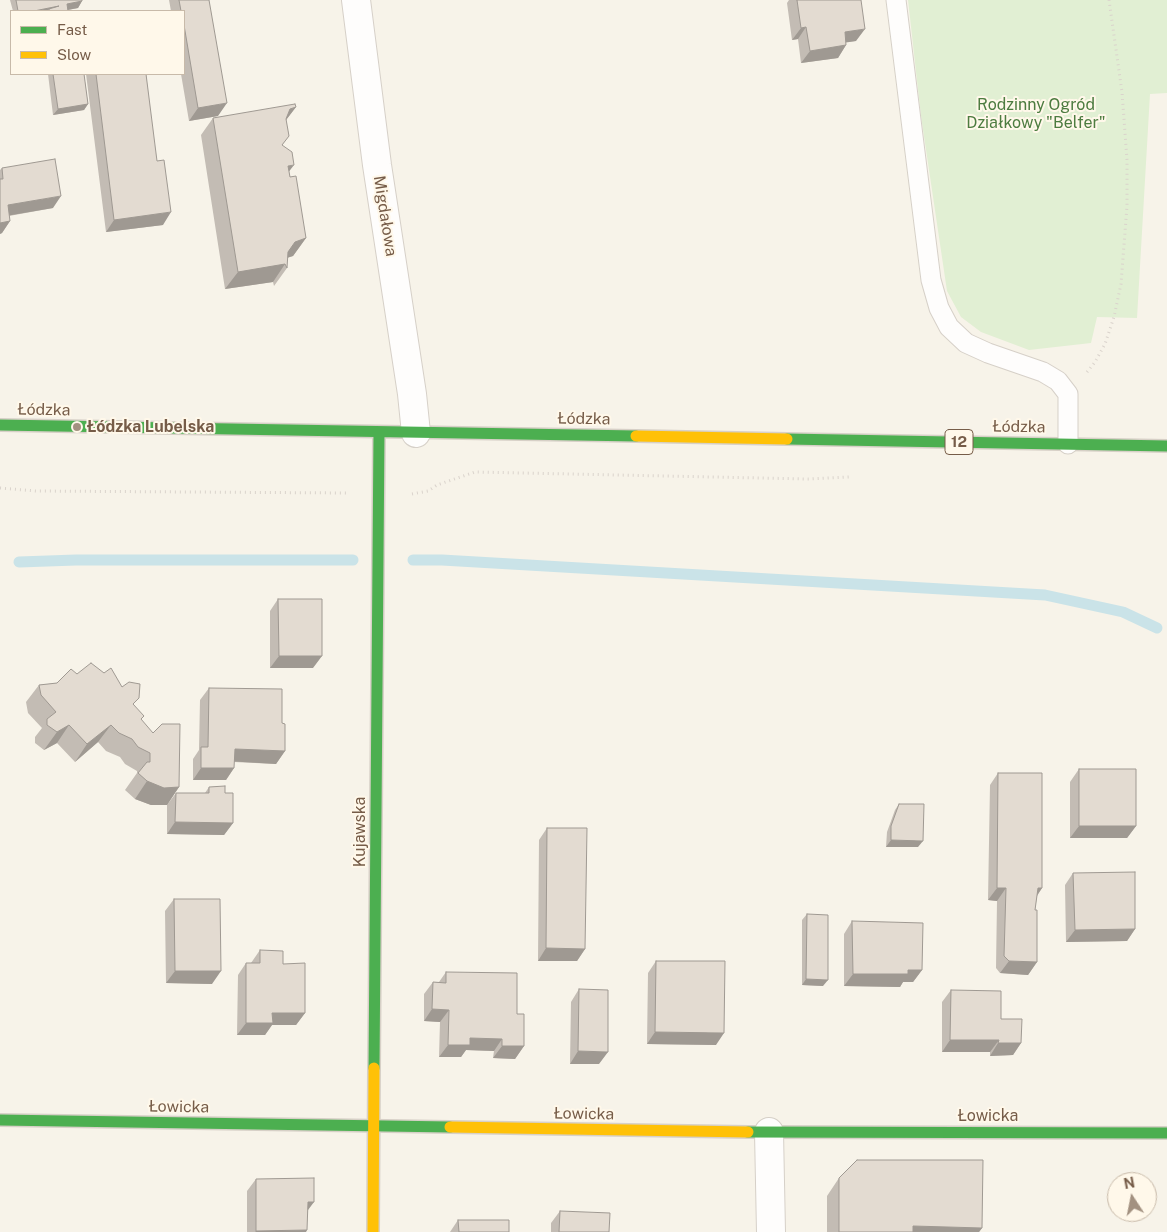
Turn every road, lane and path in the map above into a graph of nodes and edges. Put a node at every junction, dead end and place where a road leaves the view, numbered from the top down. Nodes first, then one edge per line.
1 (356, 0) edge
2 (896, 0) edge
3 (1109, 0) edge
4 (1068, 394) junction
5 (0, 426) edge
6 (379, 432) junction
7 (416, 432) junction
8 (1068, 444) junction
9 (1167, 446) edge
10 (858, 476) dead end
11 (0, 488) edge
12 (379, 494) junction
13 (0, 1120) edge
14 (374, 1127) junction
15 (769, 1132) junction
16 (1167, 1133) edge
17 (373, 1232) edge
18 (771, 1232) edge

1 - 7 street, Migdałowa
2 - 4 lane
3 - 4 path
4 - 8 lane
5 - 6 street, Łódzka / 12
6 - 7 street, Łódzka / 12
6 - 12 street, Kujawska
7 - 8 street, Łódzka / 12
8 - 9 street, Łódzka / 12
10 - 12 path
11 - 12 path
12 - 14 street, Kujawska
13 - 14 street, Łowicka
14 - 15 street, Łowicka
14 - 17 street, Kujawska
15 - 16 street, Łowicka
15 - 18 street

